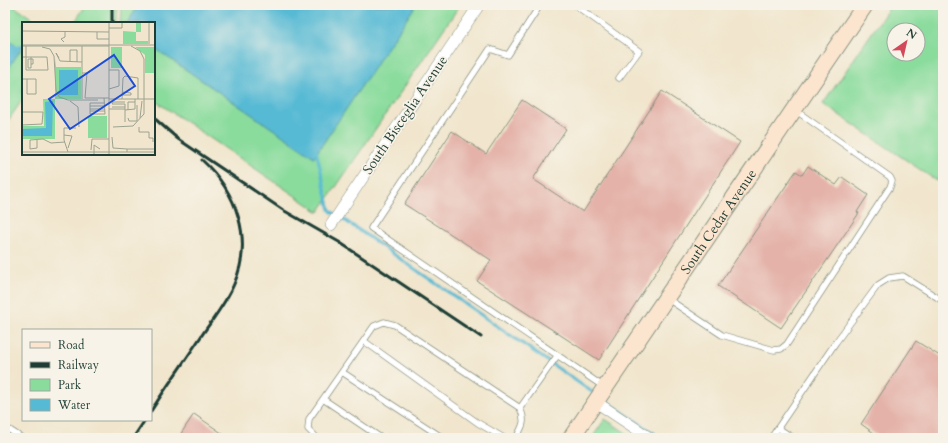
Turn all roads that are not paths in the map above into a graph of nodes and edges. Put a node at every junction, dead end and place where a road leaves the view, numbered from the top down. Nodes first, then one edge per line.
1 (480, 5) edge
2 (540, 5) edge
3 (575, 5) edge
4 (866, 5) edge
5 (619, 78) dead end
6 (795, 109) junction
7 (331, 225) dead end
8 (667, 298) junction
9 (943, 302) edge
10 (364, 341) junction
11 (557, 356) junction
12 (342, 372) junction
13 (605, 388) junction
14 (323, 399) junction
15 (596, 402) junction
16 (520, 408) junction
17 (5, 427) edge
18 (778, 428) junction
19 (22, 438) edge
20 (317, 438) edge
21 (381, 438) edge
22 (443, 438) edge
23 (504, 438) edge
24 (516, 438) edge
25 (571, 438) edge
26 (650, 438) edge
27 (771, 438) edge
28 (793, 438) edge

1 - 7 street, South Bisceglia Avenue
2 - 11 lane
3 - 5 lane
4 - 6 main road, South Cedar Avenue
6 - 8 main road, South Cedar Avenue
6 - 8 lane
8 - 13 main road, South Cedar Avenue
9 - 18 lane
10 - 12 lane
10 - 16 lane
10 - 23 lane
11 - 13 lane
11 - 16 lane
12 - 14 lane
12 - 22 lane
13 - 15 main road, South Cedar Avenue
14 - 20 lane
14 - 21 lane
15 - 25 main road, South Cedar Avenue
15 - 26 street
16 - 24 lane
17 - 19 lane
18 - 27 lane
18 - 28 lane

